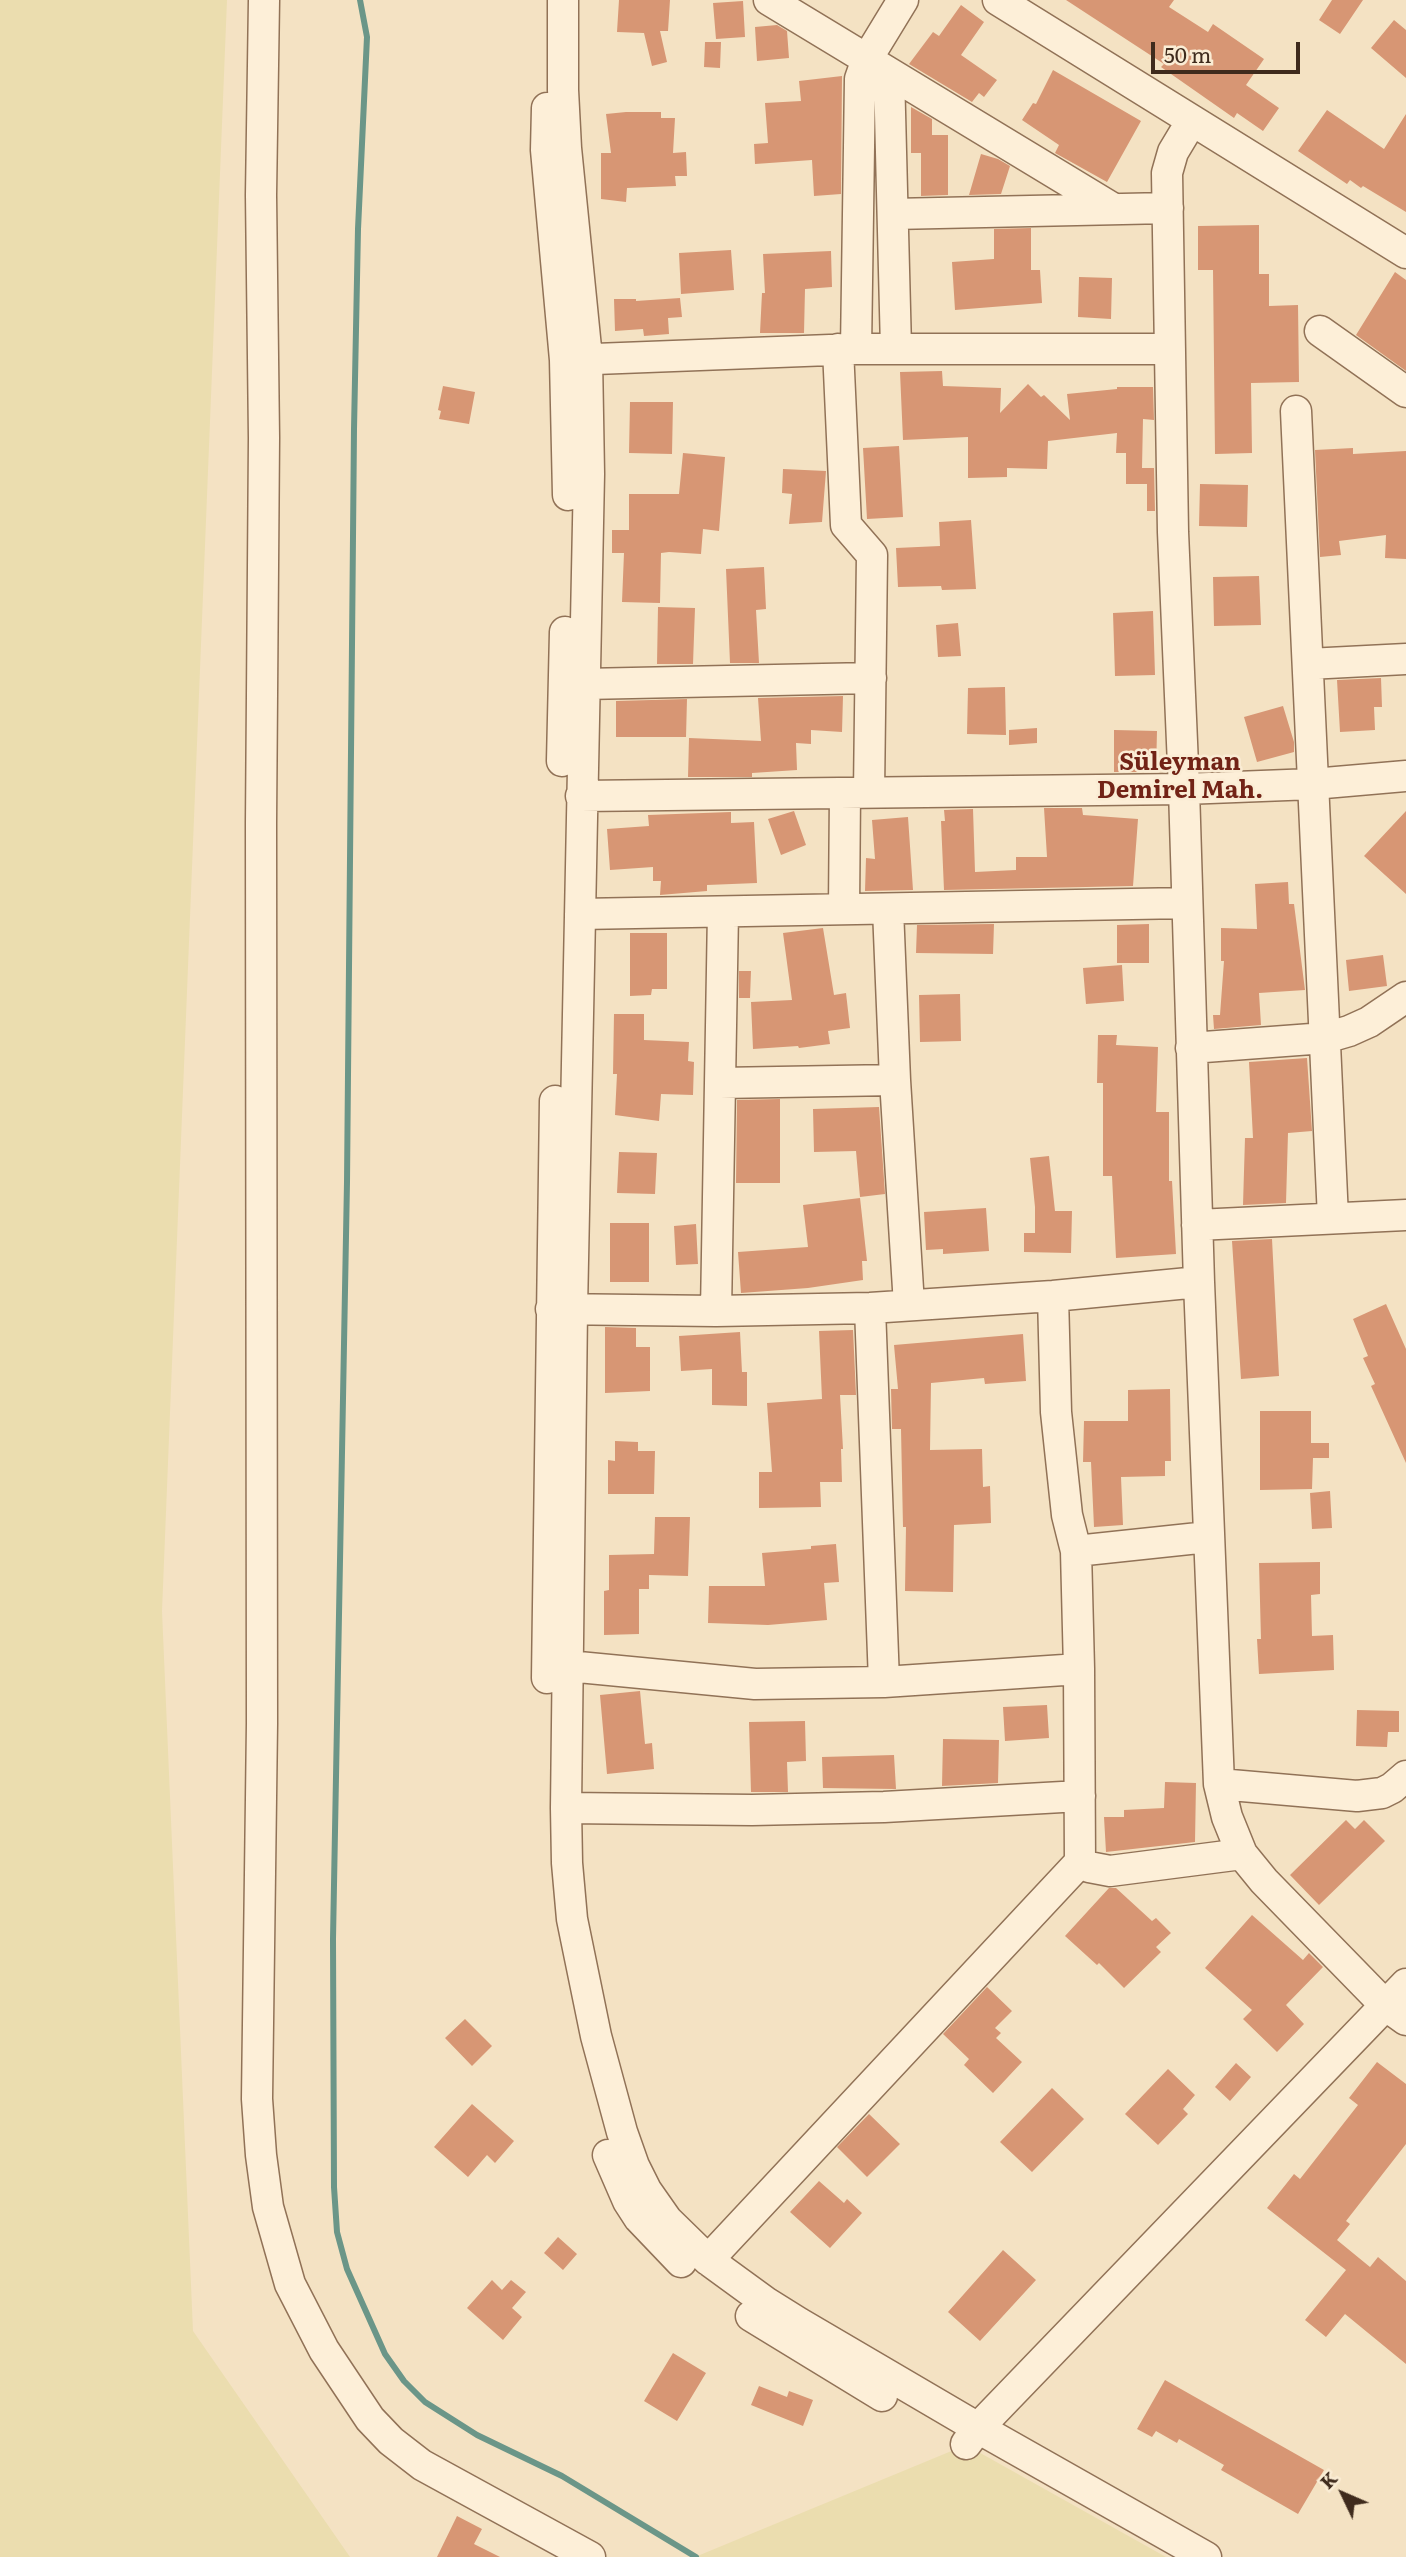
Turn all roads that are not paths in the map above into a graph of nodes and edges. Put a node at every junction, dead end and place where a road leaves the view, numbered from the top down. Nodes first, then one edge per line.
1 (264, 0) edge
2 (558, 0) edge
3 (564, 0) edge
4 (769, 0) edge
5 (903, 0) edge
6 (998, 0) edge
7 (878, 66) junction
8 (1191, 122) junction
9 (1168, 208) junction
10 (1114, 209) junction
11 (893, 214) junction
12 (1406, 253) edge
13 (1320, 331) dead end
14 (847, 349) junction
15 (896, 349) junction
16 (1170, 349) junction
17 (576, 359) junction
18 (1406, 392) edge
19 (1296, 411) dead end
20 (1406, 659) edge
21 (1308, 664) junction
22 (871, 678) junction
23 (584, 684) junction
24 (1406, 776) edge
25 (1313, 784) junction
26 (1184, 789) junction
27 (857, 792) junction
28 (581, 796) junction
29 (1187, 903) junction
30 (844, 909) junction
31 (888, 909) junction
32 (723, 912) junction
33 (580, 914) junction
34 (1406, 997) edge
35 (1325, 1038) junction
36 (1191, 1048) junction
37 (895, 1080) junction
38 (720, 1083) junction
39 (1406, 1215) edge
40 (1333, 1219) junction
41 (1197, 1225) junction
42 (1199, 1282) junction
43 (1054, 1296) junction
44 (909, 1305) junction
45 (870, 1307) junction
46 (561, 1309) junction
47 (716, 1311) junction
48 (1208, 1537) junction
49 (1076, 1551) junction
50 (568, 1666) junction
51 (1079, 1670) junction
52 (884, 1682) junction
53 (1406, 1776) edge
54 (1219, 1784) junction
55 (1080, 1796) junction
56 (566, 1808) junction
57 (1242, 1854) junction
58 (1080, 1862) junction
59 (1406, 1983) edge
60 (1396, 2013) edge
61 (708, 2260) junction
62 (972, 2437) junction
63 (590, 2557) edge
64 (1166, 2557) edge
65 (1206, 2557) edge

1 - 63 street
2 - 17 street
3 - 17 street
4 - 7 street
5 - 7 street
6 - 8 street
7 - 10 street
7 - 11 street
7 - 14 street
8 - 9 street
8 - 12 street
9 - 10 street
9 - 16 street
10 - 11 street
11 - 15 street
13 - 18 street
14 - 15 street
14 - 17 street
14 - 22 street
15 - 16 street
16 - 26 street
17 - 23 street
17 - 46 street
19 - 21 street
20 - 21 street
21 - 25 street
22 - 23 street
22 - 27 street
23 - 28 street
24 - 25 street
25 - 26 street
25 - 35 street
26 - 27 street
26 - 29 street
27 - 28 street
27 - 30 street
28 - 33 street
29 - 31 street
29 - 36 street
30 - 31 street
30 - 32 street
31 - 37 street
32 - 33 street
32 - 38 street
33 - 46 street
34 - 35 street
35 - 36 street
35 - 40 street
36 - 41 street
37 - 38 street
37 - 44 street
38 - 47 street
39 - 40 street
40 - 41 street
41 - 42 street
42 - 43 street
42 - 48 street
43 - 44 street
43 - 49 street
44 - 45 street
45 - 47 street
45 - 52 street
46 - 47 street
46 - 50 street
46 - 62 street
48 - 49 street
48 - 54 street
49 - 51 street
50 - 52 street
50 - 56 street
51 - 52 street
51 - 55 street
53 - 54 street
54 - 57 street
55 - 56 street
55 - 58 street
56 - 61 street
57 - 58 street
57 - 60 street
58 - 61 street
59 - 60 street
60 - 62 street
61 - 62 street
62 - 64 street
62 - 65 street

